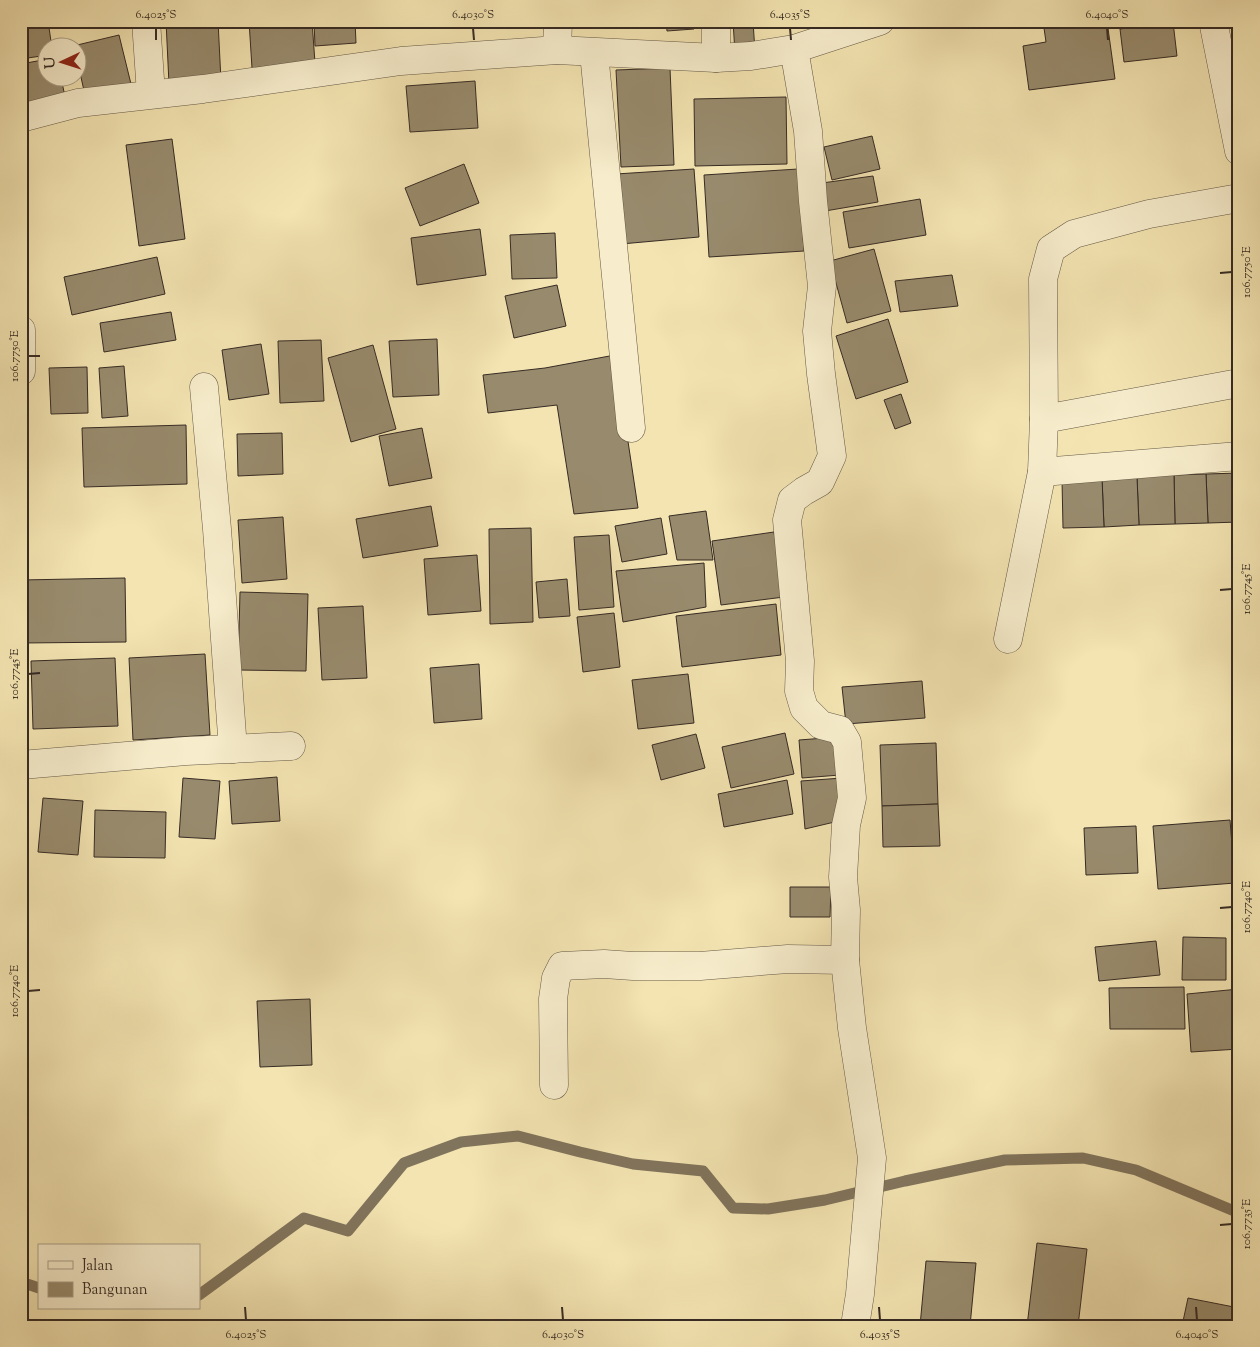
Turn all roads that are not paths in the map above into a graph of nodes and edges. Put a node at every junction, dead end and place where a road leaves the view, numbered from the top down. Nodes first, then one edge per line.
1 (146, 21) edge
2 (558, 21) edge
3 (716, 21) edge
4 (880, 21) edge
5 (1213, 21) edge
6 (794, 49) junction
7 (557, 50) junction
8 (594, 53) junction
9 (716, 58) junction
10 (151, 94) junction
11 (21, 118) edge
12 (1239, 151) edge
13 (1239, 198) edge
14 (1239, 383) edge
15 (204, 387) dead end
16 (1044, 419) junction
17 (631, 428) dead end
18 (1239, 456) edge
19 (1042, 472) junction
20 (1008, 639) dead end
21 (291, 746) dead end
22 (233, 749) junction
23 (21, 766) edge
24 (845, 960) junction
25 (554, 1085) dead end
26 (855, 1326) edge

1 - 10 street
2 - 7 street
3 - 9 street
4 - 6 street
5 - 12 street
6 - 9 street
6 - 24 street
7 - 8 street
7 - 10 street
8 - 9 street
8 - 17 street
10 - 11 street
13 - 16 street
14 - 16 street
15 - 22 street
16 - 19 street
18 - 19 street
19 - 20 street
21 - 22 street
22 - 23 street
24 - 25 street
24 - 26 street

